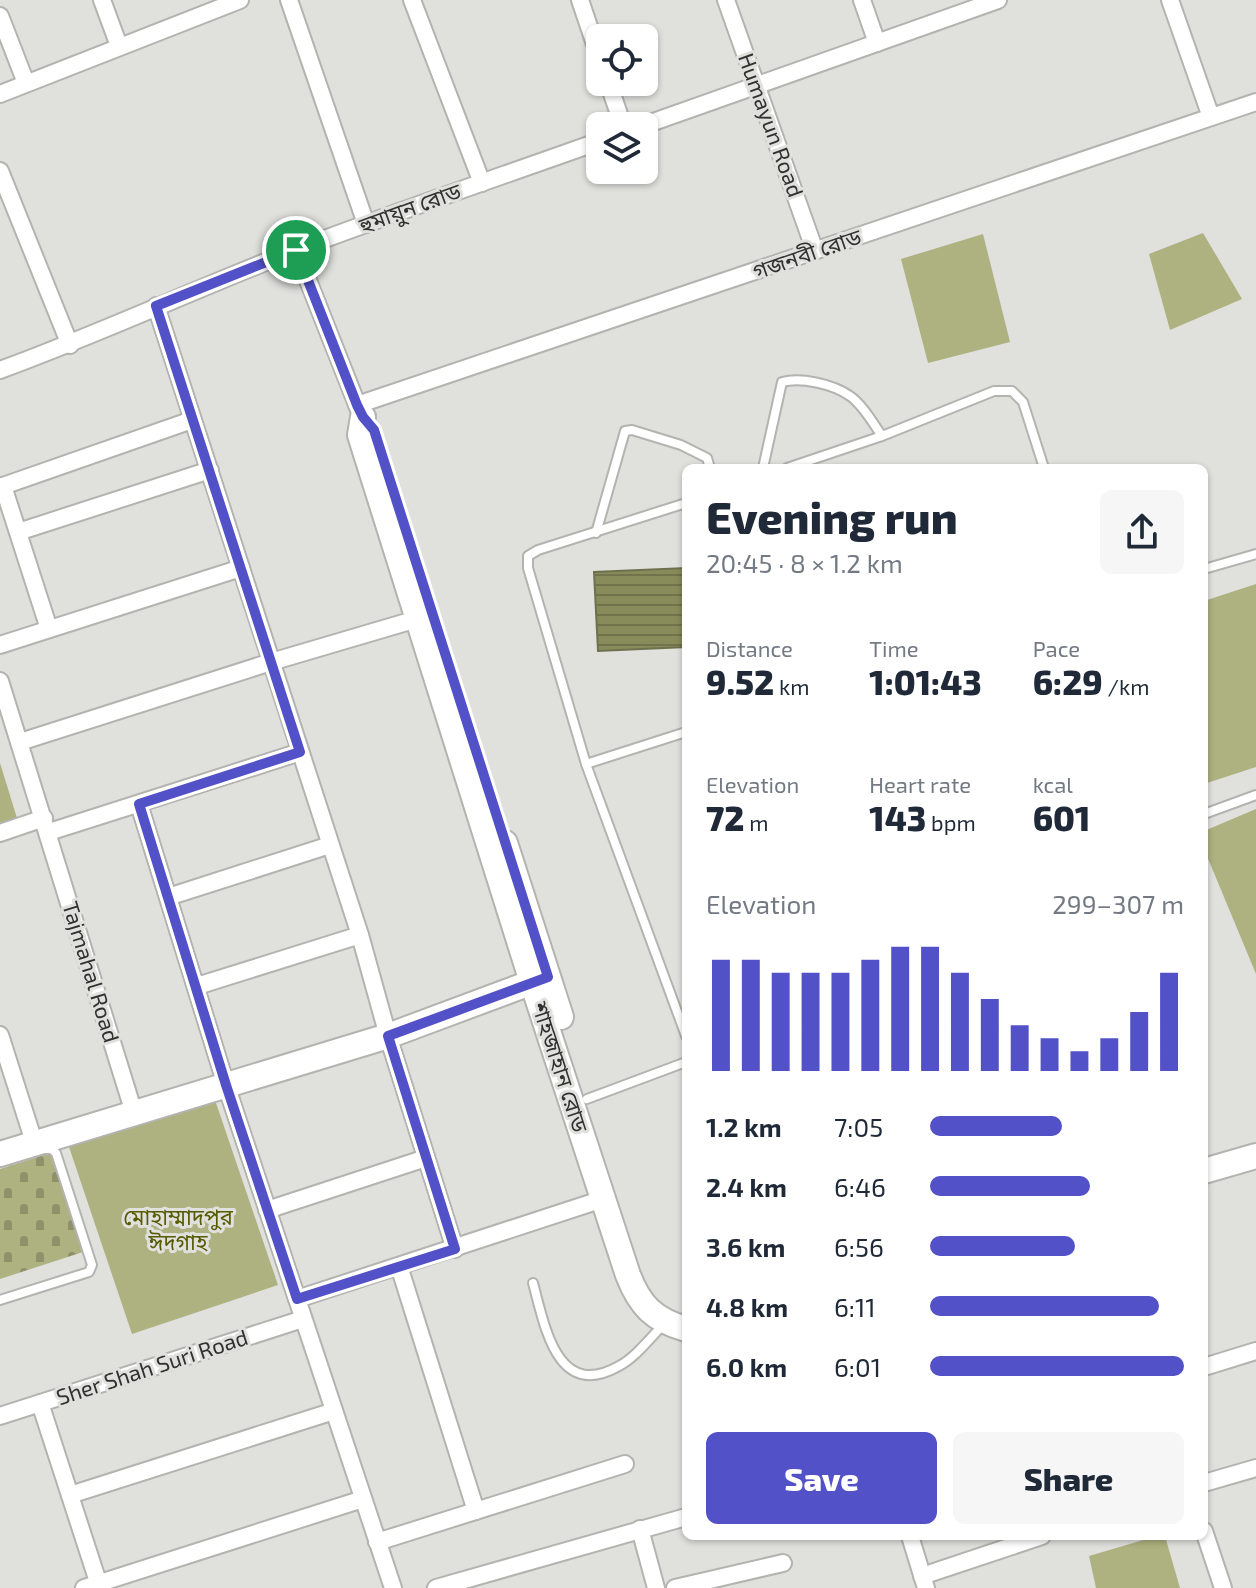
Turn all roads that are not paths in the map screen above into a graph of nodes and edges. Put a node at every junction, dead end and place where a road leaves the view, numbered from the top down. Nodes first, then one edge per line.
1 (102, 0) edge
2 (240, 0) edge
3 (289, 0) edge
4 (412, 0) edge
5 (580, 0) edge
6 (726, 0) edge
7 (862, 0) edge
8 (998, 0) edge
9 (1170, 0) edge
10 (201, 7) edge
11 (0, 16) edge
12 (588, 24) edge
13 (877, 43) junction
14 (119, 46) junction
15 (26, 83) junction
16 (756, 86) junction
17 (0, 94) edge
18 (1256, 102) edge
19 (1211, 117) junction
20 (658, 120) edge
21 (586, 146) edge
22 (0, 171) edge
23 (482, 183) junction
24 (366, 224) junction
25 (296, 250) junction
26 (815, 251) junction
27 (156, 306) junction
28 (70, 345) junction
29 (0, 370) edge
30 (360, 411) junction
31 (192, 420) junction
32 (882, 436) junction
33 (709, 464) edge
34 (764, 464) edge
35 (799, 464) edge
36 (1043, 464) edge
37 (210, 470) junction
38 (2, 486) edge
39 (682, 504) edge
40 (18, 532) junction
41 (596, 533) junction
42 (1256, 554) edge
43 (241, 568) junction
44 (1208, 568) edge
45 (417, 619) junction
46 (49, 629) junction
47 (0, 645) edge
48 (271, 662) junction
49 (0, 681) edge
50 (682, 733) edge
51 (20, 742) junction
52 (300, 752) junction
53 (586, 764) junction
54 (1256, 795) edge
55 (139, 804) junction
56 (1208, 813) edge
57 (46, 825) junction
58 (0, 833) edge
59 (330, 845) junction
60 (168, 897) junction
61 (360, 935) junction
62 (540, 979) junction
63 (197, 986) junction
64 (682, 1025) edge
65 (0, 1035) edge
66 (388, 1036) junction
67 (682, 1063) edge
68 (226, 1085) junction
69 (587, 1099) junction
70 (134, 1113) junction
71 (34, 1142) junction
72 (0, 1154) edge
73 (1256, 1156) edge
74 (426, 1158) junction
75 (0, 1164) edge
76 (1256, 1168) edge
77 (1208, 1170) edge
78 (1208, 1183) edge
79 (603, 1199) junction
80 (267, 1210) junction
81 (455, 1249) junction
82 (399, 1266) junction
83 (533, 1283) dead end
84 (297, 1299) junction
85 (0, 1300) edge
86 (303, 1319) junction
87 (679, 1322) edge
88 (1256, 1351) edge
89 (1208, 1366) edge
90 (40, 1403) junction
91 (334, 1411) junction
92 (0, 1416) edge
93 (625, 1464) dead end
94 (1256, 1468) edge
95 (1208, 1482) edge
96 (70, 1495) junction
97 (363, 1499) junction
98 (476, 1511) junction
99 (682, 1518) edge
100 (640, 1529) junction
101 (911, 1540) edge
102 (1032, 1540) edge
103 (1207, 1540) edge
104 (377, 1542) junction
105 (783, 1563) dead end
106 (924, 1582) edge
107 (94, 1586) edge
108 (393, 1588) edge
109 (436, 1588) edge
110 (656, 1588) edge
111 (675, 1588) edge
112 (1223, 1588) edge

1 - 14 street
2 - 10 street
3 - 24 street
4 - 23 street
5 - 12 street
6 - 16 street, Humayun Road
7 - 13 street
8 - 13 street
9 - 19 street
10 - 14 street
11 - 15 street
13 - 16 street
14 - 15 street
15 - 17 street
16 - 20 street
16 - 26 street, Humayun Road
18 - 19 street, গজনবী রোড
19 - 26 street, গজনবী রোড
21 - 23 street, হুমায়ুন রোড
22 - 28 street
23 - 24 street, হুমায়ুন রোড
24 - 25 street, হুমায়ুন রোড
25 - 27 street, হুমায়ুন রোড
25 - 30 street
26 - 30 street, গজনবী রোড
27 - 28 street, হুমায়ুন রোড
27 - 31 street
28 - 29 street, হুমায়ুন রোড
30 - 45 street, শাহজাহান রোড
30 - 62 street, শাহজাহান রোড
31 - 37 street
31 - 38 street
32 - 34 lane
32 - 35 lane
32 - 36 lane
33 - 41 lane
37 - 40 street
37 - 43 street
38 - 40 street
39 - 41 lane
40 - 46 street
41 - 53 lane
42 - 44 lane
43 - 46 street
43 - 48 street
45 - 48 street
45 - 62 street, শাহজাহান রোড
46 - 47 street
48 - 51 street
48 - 52 street
49 - 51 street, Tajmahal Road
50 - 53 lane
51 - 57 street, Tajmahal Road
52 - 55 street
52 - 59 street
53 - 64 lane
54 - 56 lane
55 - 57 street
55 - 60 street
57 - 58 street
57 - 70 street, Tajmahal Road
59 - 60 street
59 - 61 street
60 - 63 street
61 - 63 street
61 - 66 street
62 - 66 street
62 - 69 street, শাহজাহান রোড
62 - 79 street, শাহজাহান রোড
63 - 68 street
65 - 71 street
66 - 68 street
66 - 74 street
67 - 69 lane
68 - 70 street
68 - 80 street
69 - 87 street, শাহজাহান রোড
70 - 71 street
71 - 72 street
73 - 77 street
74 - 80 street
74 - 81 street
75 - 85 lane
76 - 78 street
79 - 81 street
79 - 87 street, শাহজাহান রোড
80 - 84 street
81 - 82 street
82 - 84 street
82 - 98 street
83 - 87 lane
84 - 86 street
86 - 90 street, Sher Shah Suri Road
86 - 91 street
88 - 89 street
90 - 92 street, Sher Shah Suri Road
90 - 96 street
91 - 96 street
91 - 97 street
93 - 98 street
94 - 95 street
96 - 107 street
97 - 104 street
97 - 107 street
98 - 104 street
99 - 100 street
100 - 109 street
100 - 110 street
101 - 106 street
102 - 106 street
103 - 112 street
104 - 108 street
105 - 111 street

